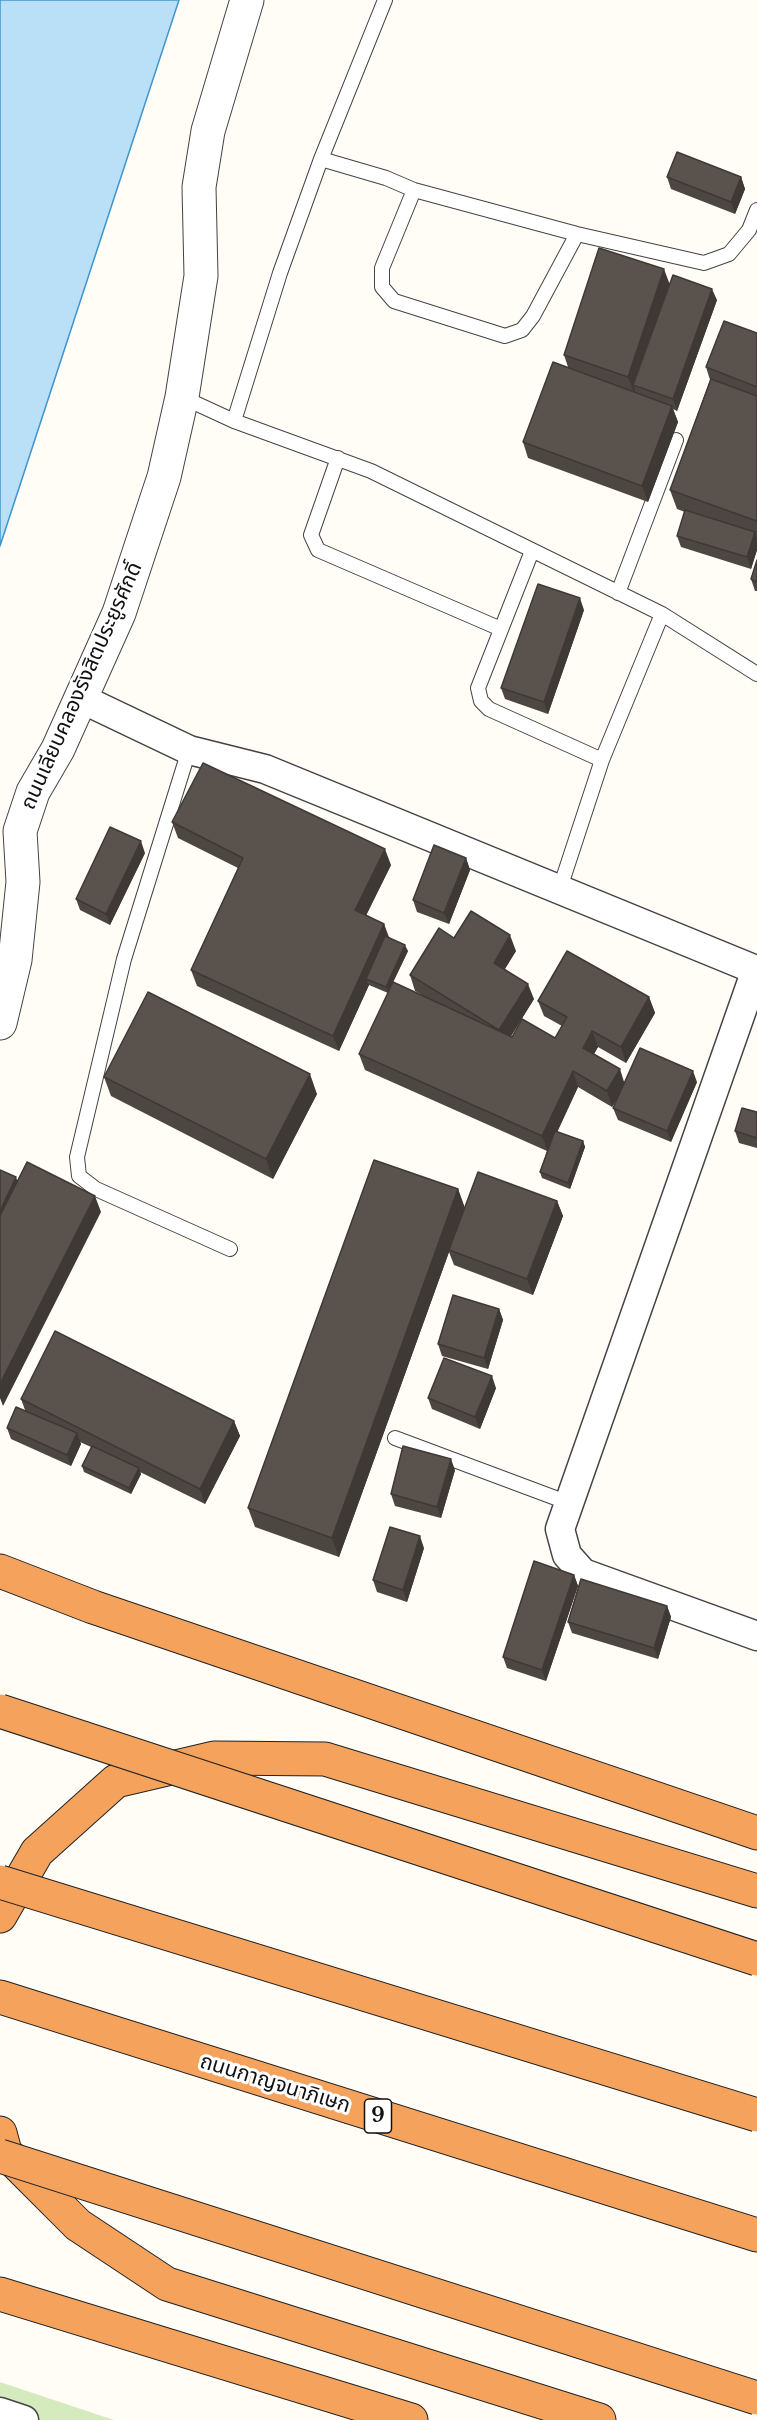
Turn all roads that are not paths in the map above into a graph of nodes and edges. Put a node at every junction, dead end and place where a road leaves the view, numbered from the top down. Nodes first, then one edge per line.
1 (247, 0) edge
2 (385, 0) edge
3 (321, 159) junction
4 (414, 190) junction
5 (757, 210) edge
6 (577, 234) junction
7 (182, 397) junction
8 (234, 421) junction
9 (676, 440) dead end
10 (338, 458) junction
11 (532, 551) junction
12 (618, 593) junction
13 (662, 614) junction
14 (501, 629) junction
15 (757, 674) edge
16 (80, 698) junction
17 (189, 750) junction
18 (602, 760) junction
19 (558, 891) junction
20 (756, 969) edge
21 (0, 1023) edge
22 (230, 1249) dead end
23 (395, 1438) dead end
24 (569, 1503) junction
25 (0, 1571) edge
26 (757, 1636) edge
27 (0, 1711) edge
28 (757, 1833) edge
29 (0, 1882) edge
30 (757, 1891) edge
31 (0, 1916) edge
32 (757, 1959) edge
33 (0, 1997) edge
34 (757, 2115) edge
35 (0, 2133) edge
36 (0, 2156) edge
37 (757, 2235) edge
38 (0, 2294) edge
39 (757, 2398) edge
40 (0, 2412) edge
41 (24, 2420) edge
42 (411, 2420) edge
43 (599, 2420) edge

1 - 7 street, ถนนเลียบคลองรังสิตประยูรศักดิ์
2 - 3 lane
3 - 4 lane
3 - 8 lane
4 - 6 lane
4 - 6 lane
5 - 6 lane
7 - 8 lane
7 - 16 street, ถนนเลียบคลองรังสิตประยูรศักดิ์
8 - 10 lane
9 - 12 lane
10 - 11 lane
10 - 14 lane
11 - 12 lane
11 - 14 lane
12 - 13 lane
13 - 15 lane
13 - 18 lane
14 - 18 lane
16 - 17 street
16 - 21 street, ถนนเลียบคลองรังสิตประยูรศักดิ์
17 - 19 street
17 - 22 lane
18 - 19 lane
19 - 20 street
20 - 24 street
23 - 24 lane
24 - 26 street
25 - 28 highway
27 - 32 highway, bridge
29 - 34 highway, bridge
30 - 31 highway
33 - 37 highway, ถนนกาญจนาภิเษก / 9
35 - 43 highway
36 - 39 highway, bridge
38 - 42 highway
40 - 41 street

